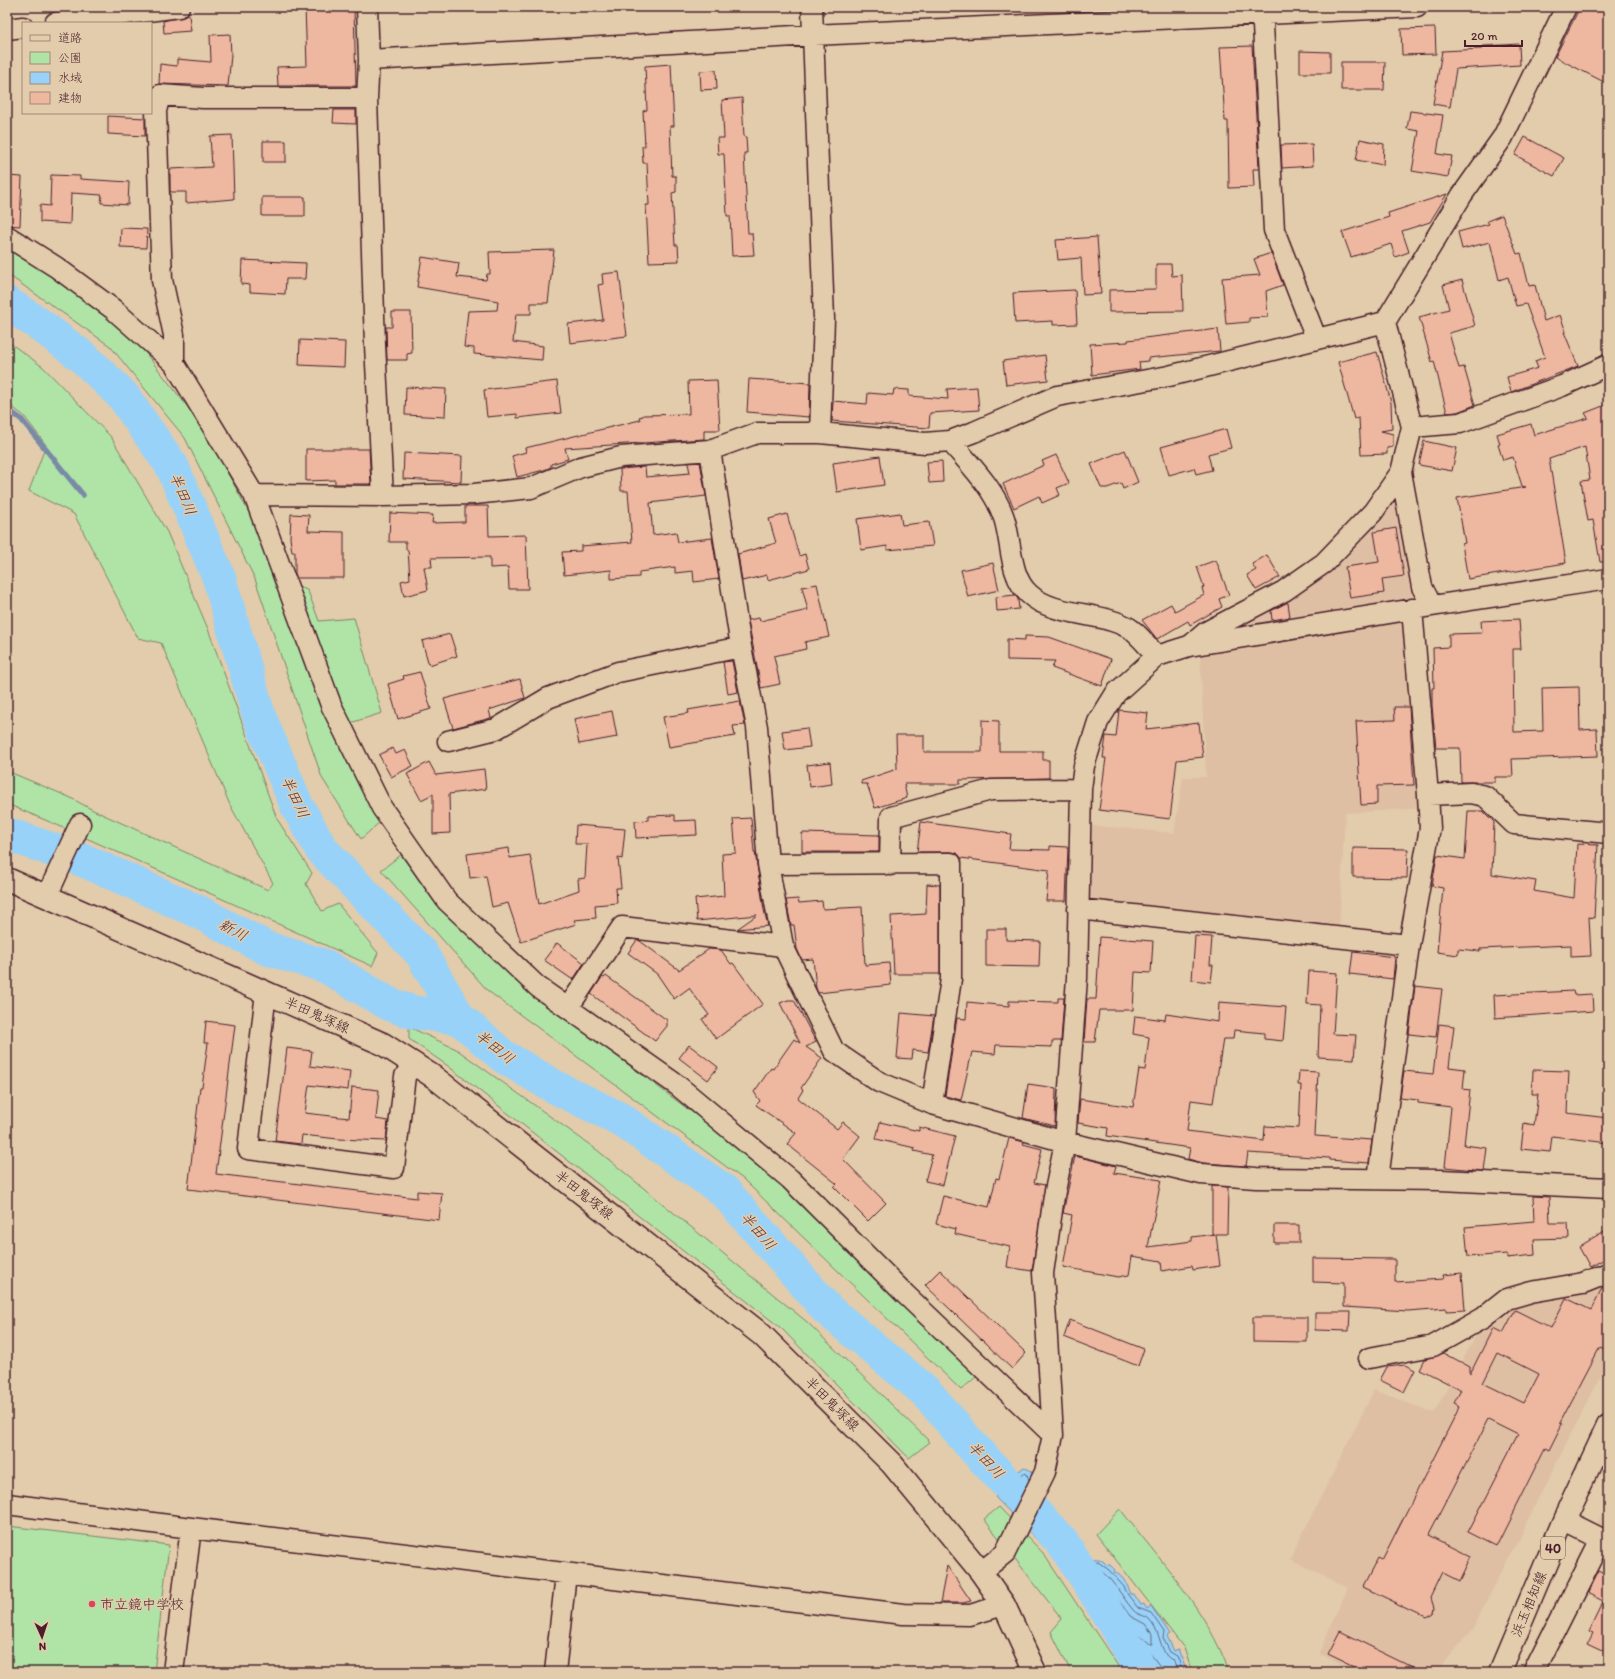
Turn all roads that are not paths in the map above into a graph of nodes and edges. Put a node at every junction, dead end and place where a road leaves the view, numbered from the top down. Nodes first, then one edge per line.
1 (179, 7) edge
2 (367, 7) edge
3 (812, 7) edge
4 (1417, 7) edge
5 (1566, 7) edge
6 (1262, 11) edge
7 (63, 22) edge
8 (22, 27) edge
9 (7, 29) edge
10 (813, 35) junction
11 (369, 60) junction
12 (367, 98) junction
13 (7, 236) edge
14 (1385, 322) junction
15 (1316, 338) junction
16 (174, 363) junction
17 (1608, 365) edge
18 (1412, 427) junction
19 (820, 433) junction
20 (950, 441) junction
21 (710, 450) junction
22 (1401, 472) junction
23 (254, 494) junction
24 (383, 496) junction
25 (1608, 579) edge
26 (1432, 606) junction
27 (1412, 610) junction
28 (741, 646) junction
29 (1189, 646) junction
30 (1157, 656) junction
31 (448, 741) dead end
32 (1081, 789) junction
33 (1428, 795) junction
34 (80, 824) dead end
35 (1608, 833) edge
36 (768, 864) junction
37 (890, 865) junction
38 (7, 879) edge
39 (50, 890) junction
40 (1078, 909) junction
41 (1409, 945) junction
42 (782, 946) junction
43 (266, 992) junction
44 (568, 1008) junction
45 (414, 1063) junction
46 (932, 1104) junction
47 (1065, 1142) junction
48 (1378, 1179) junction
49 (1608, 1188) edge
50 (1608, 1273) edge
51 (1369, 1358) dead end
52 (1608, 1426) edge
53 (1053, 1435) junction
54 (7, 1504) edge
55 (1564, 1520) junction
56 (191, 1528) junction
57 (1605, 1541) edge
58 (981, 1572) junction
59 (566, 1574) junction
60 (1004, 1605) junction
61 (172, 1672) edge
62 (555, 1672) edge
63 (1035, 1672) edge
64 (1500, 1672) edge
65 (1534, 1672) edge

1 - 7 street
2 - 11 street
3 - 10 street
4 - 6 street
5 - 14 street
6 - 10 street
6 - 15 street
8 - 9 street
10 - 11 street
10 - 19 street
11 - 12 street
12 - 16 street
12 - 24 street
13 - 16 street
14 - 15 street
14 - 18 street
15 - 20 street
16 - 23 street
17 - 18 street
18 - 22 street
19 - 20 street
19 - 21 street
20 - 30 street
21 - 24 street
21 - 28 street
22 - 26 street
22 - 29 street
23 - 24 street
23 - 44 street
25 - 26 street
26 - 27 street
27 - 29 street
27 - 33 street
28 - 31 street
28 - 36 street
29 - 30 street
30 - 32 street
32 - 37 street
32 - 40 street
33 - 35 street
33 - 41 street
34 - 39 street
36 - 37 street
36 - 42 street
37 - 46 street
38 - 39 main road, 半田鬼塚線
39 - 43 main road, 半田鬼塚線
40 - 41 street
40 - 47 street
41 - 48 street
42 - 44 street
42 - 46 street
43 - 45 main road, 半田鬼塚線
43 - 45 street
44 - 53 street
45 - 58 main road, 半田鬼塚線
46 - 47 street
47 - 48 street
47 - 53 street
48 - 49 street
50 - 51 street
52 - 55 main road, 浜玉相知線 / 40
53 - 58 street
54 - 56 street
55 - 57 street
55 - 64 main road, 浜玉相知線 / 40
56 - 59 street
56 - 61 street
57 - 65 street
58 - 60 main road, 半田鬼塚線
59 - 60 street
59 - 62 street
60 - 63 main road, 半田鬼塚線

